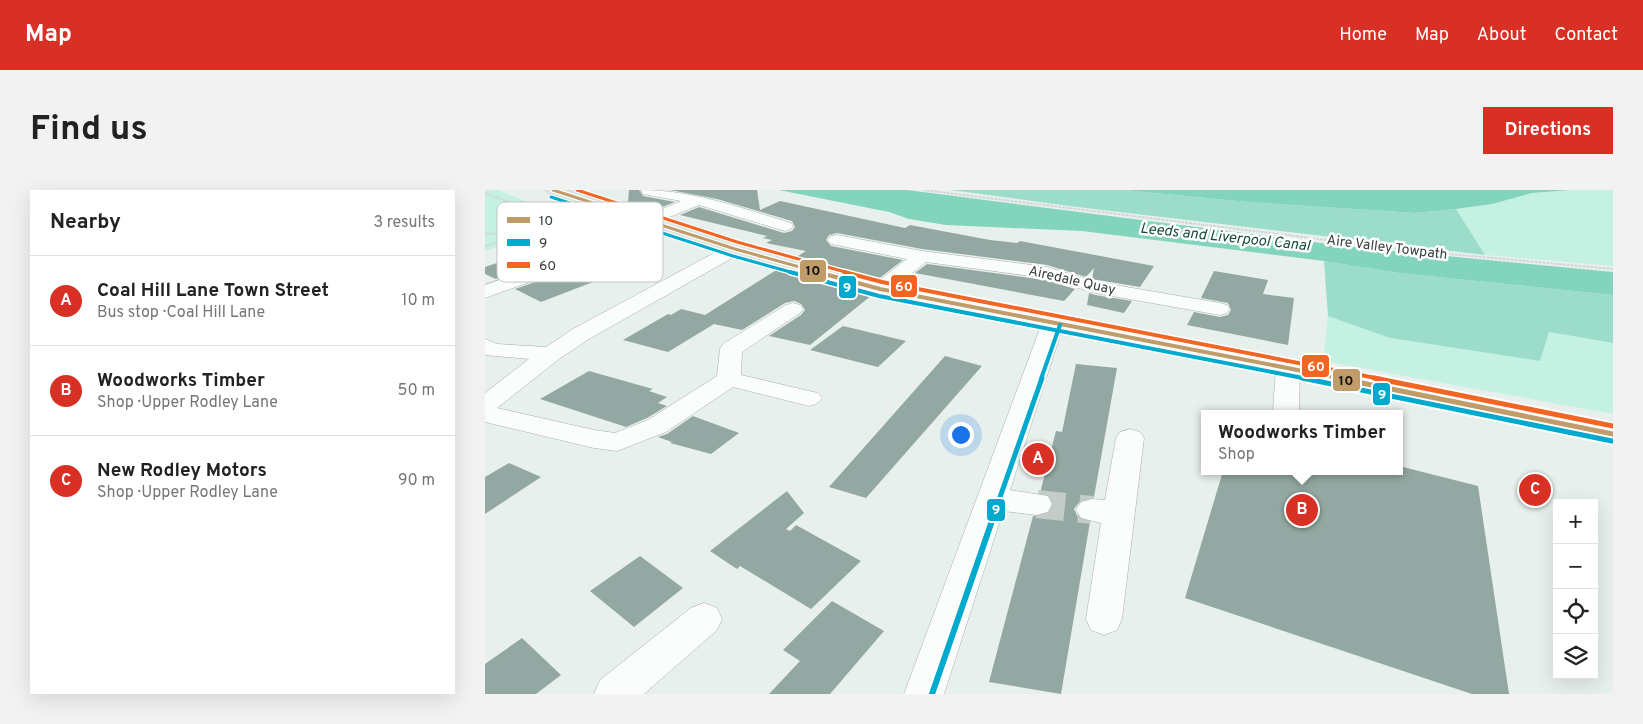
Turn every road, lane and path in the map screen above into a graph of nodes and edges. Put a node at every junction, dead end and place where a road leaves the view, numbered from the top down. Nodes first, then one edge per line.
1 (553, 190) edge
2 (923, 190) edge
3 (648, 191) dead end
4 (485, 193) edge
5 (698, 200) junction
6 (510, 202) edge
7 (592, 202) edge
8 (663, 215) edge
9 (663, 224) edge
10 (785, 226) dead end
11 (837, 240) dead end
12 (497, 242) edge
13 (485, 246) edge
14 (735, 249) junction
15 (922, 256) junction
16 (1613, 269) edge
17 (513, 282) edge
18 (880, 290) junction
19 (485, 292) edge
20 (793, 309) dead end
21 (1221, 309) dead end
22 (1053, 323) junction
23 (485, 346) edge
24 (551, 354) junction
25 (1287, 368) junction
26 (729, 379) junction
27 (809, 398) dead end
28 (485, 405) edge
29 (1286, 410) dead end
30 (485, 414) edge
31 (1613, 434) edge
32 (1129, 438) dead end
33 (993, 499) junction
34 (1037, 504) tunnel mouth
35 (704, 619) dead end
36 (1103, 619) dead end
37 (614, 694) edge
38 (924, 694) edge

1 - 7 main road
2 - 16 path, Aire Valley Towpath
3 - 5 street
4 - 6 path
5 - 8 street
5 - 10 street
9 - 14 main road
11 - 15 street, Airedale Quay
12 - 13 path
14 - 18 main road
14 - 24 street
15 - 18 street
15 - 21 street, Airedale Quay
17 - 19 street
18 - 22 main road
20 - 26 street
22 - 25 main road
22 - 33 street
23 - 24 street
24 - 28 street
25 - 29 street
25 - 31 main road
26 - 27 street
26 - 30 street
32 - 36 street
33 - 34 street
33 - 38 street
35 - 37 street

